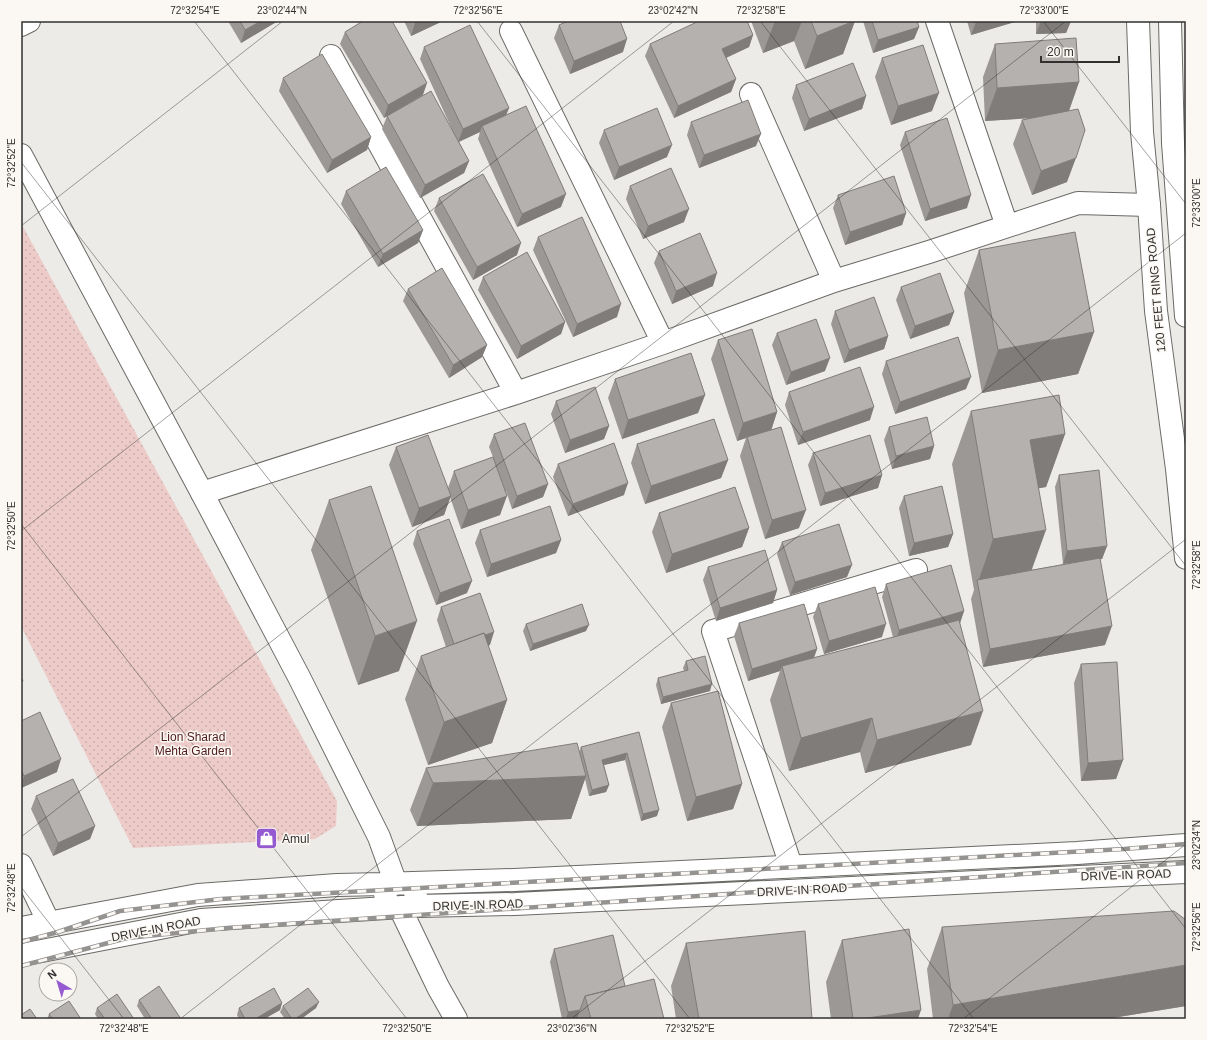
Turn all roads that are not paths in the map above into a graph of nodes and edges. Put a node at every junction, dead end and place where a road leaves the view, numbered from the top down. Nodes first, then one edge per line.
1 (29, 21) edge
2 (937, 21) edge
3 (1138, 21) edge
4 (1170, 21) edge
5 (21, 25) edge
6 (511, 30) dead end
7 (331, 56) dead end
8 (751, 94) dead end
9 (21, 155) edge
10 (1181, 201) edge
11 (1149, 205) junction
12 (1007, 226) junction
13 (834, 281) junction
14 (1186, 316) edge
15 (663, 343) junction
16 (516, 393) junction
17 (202, 493) junction
18 (1186, 558) edge
19 (916, 570) dead end
20 (1186, 845) edge
21 (21, 865) edge
22 (791, 866) junction
23 (1186, 872) edge
24 (398, 884) junction
25 (402, 908) junction
26 (49, 923) junction
27 (21, 928) edge
28 (21, 955) edge
29 (456, 1019) edge

1 - 5 street
2 - 12 street
3 - 11 street, 120 FEET RING ROAD
4 - 10 street
6 - 15 street
7 - 16 street
8 - 13 street
9 - 17 street
10 - 14 street
11 - 12 street
11 - 18 street, 120 FEET RING ROAD
12 - 13 street
13 - 15 street
15 - 16 street
16 - 17 street
17 - 24 street
19 - 22 street
20 - 22 street
21 - 26 street
22 - 24 street
23 - 25 street, DRIVE-IN ROAD
24 - 25 street
24 - 25 street
24 - 26 street
25 - 28 street, DRIVE-IN ROAD
25 - 29 street
26 - 27 street

